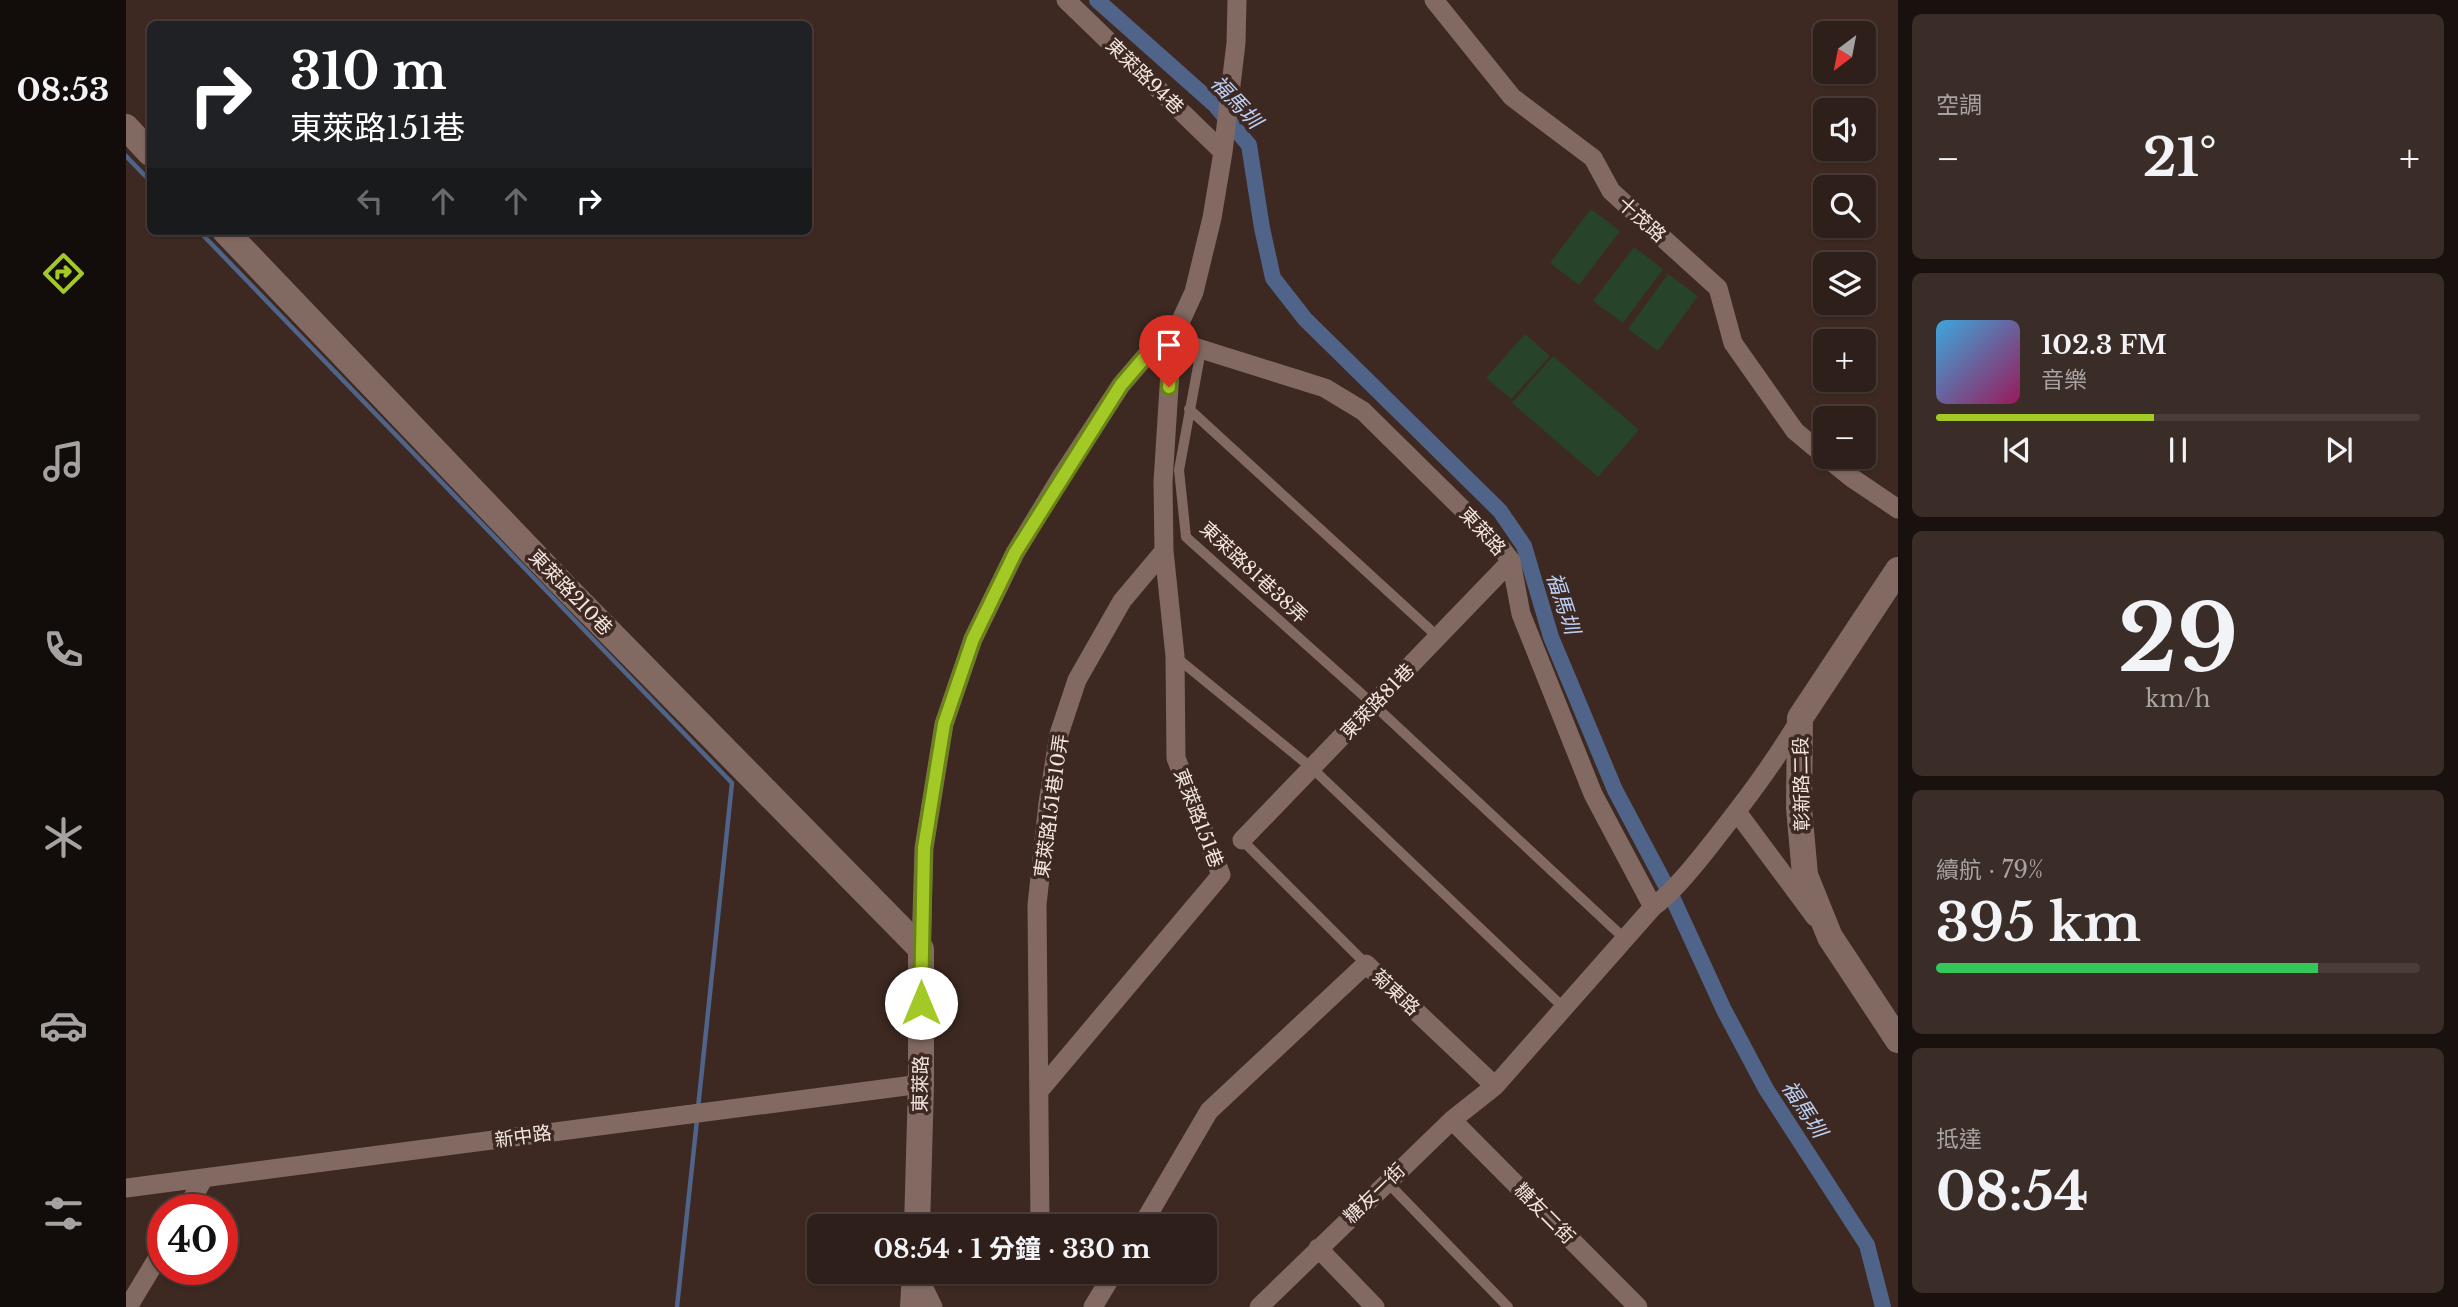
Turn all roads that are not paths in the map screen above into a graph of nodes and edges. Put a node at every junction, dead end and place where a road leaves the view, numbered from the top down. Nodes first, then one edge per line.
1 (1066, 0) edge
2 (1237, 0) edge
3 (1434, 0) edge
4 (126, 127) edge
5 (147, 150) edge
6 (1223, 152) junction
7 (229, 235) edge
8 (1172, 340) junction
9 (1201, 350) junction
10 (1189, 409) junction
11 (1813, 446) edge
12 (1841, 469) edge
13 (1898, 509) edge
14 (1164, 551) junction
15 (1511, 561) junction
16 (1898, 570) edge
17 (1438, 637) junction
18 (1175, 656) junction
19 (1374, 705) junction
20 (1800, 718) junction
21 (1313, 769) junction
22 (1737, 812) junction
23 (1242, 840) joint
24 (1660, 902) junction
25 (1830, 937) junction
26 (1626, 940) junction
27 (921, 949) junction
28 (1366, 964) junction
29 (1565, 1009) junction
30 (1898, 1040) edge
31 (921, 1084) junction
32 (1495, 1086) junction
33 (1040, 1090) junction
34 (1452, 1119) junction
35 (204, 1178) junction
36 (1386, 1181) junction
37 (126, 1188) edge
38 (195, 1194) edge
39 (917, 1214) edge
40 (1040, 1214) edge
41 (1148, 1214) edge
42 (1318, 1248) junction
43 (147, 1276) edge
44 (915, 1284) edge
45 (922, 1284) edge
46 (1107, 1284) edge
47 (128, 1307) edge
48 (913, 1307) edge
49 (933, 1307) edge
50 (1093, 1307) edge
51 (1259, 1307) edge
52 (1374, 1307) edge
53 (1508, 1307) edge
54 (1638, 1307) edge

1 - 6 street, 東萊路94巷
2 - 6 street
3 - 11 street, 十茂路
4 - 5 street
6 - 8 street
7 - 27 street, 東萊路210巷
8 - 9 street, 東萊路
8 - 14 street, 東萊路151巷
8 - 27 street, 東萊路
9 - 10 lane, 東萊路81巷38弄
9 - 15 street, 東萊路
10 - 17 lane
10 - 19 lane, 東萊路81巷38弄
12 - 13 street, 十茂路
14 - 18 street, 東萊路151巷
14 - 33 street, 東萊路151巷10弄
15 - 17 street, 東萊路81巷
15 - 24 street, 東萊路
16 - 20 street, 彰新路二段
17 - 19 street, 東萊路81巷
18 - 21 lane
18 - 33 street, 東萊路151巷
19 - 21 street, 東萊路81巷
19 - 26 lane, 東萊路81巷38弄
20 - 22 street
20 - 25 street, 彰新路二段
21 - 23 street, 東萊路81巷
21 - 29 lane
22 - 24 street
22 - 25 street
23 - 28 lane
24 - 26 street
25 - 30 street, 彰新路二段
26 - 29 street
27 - 31 street, 東萊路
28 - 32 street, 菊東路
28 - 41 street, 菊東路
29 - 32 street
31 - 35 street, 新中路
31 - 39 street, 東萊路
32 - 34 street, 糖友一街
33 - 40 street
34 - 36 street, 糖友一街
34 - 54 street, 糖友二街
35 - 37 street, 新中路
35 - 38 street
36 - 42 street, 糖友一街
36 - 53 lane
42 - 51 street, 糖友一街
42 - 52 street
43 - 47 street
44 - 48 street
45 - 49 street
46 - 50 street

